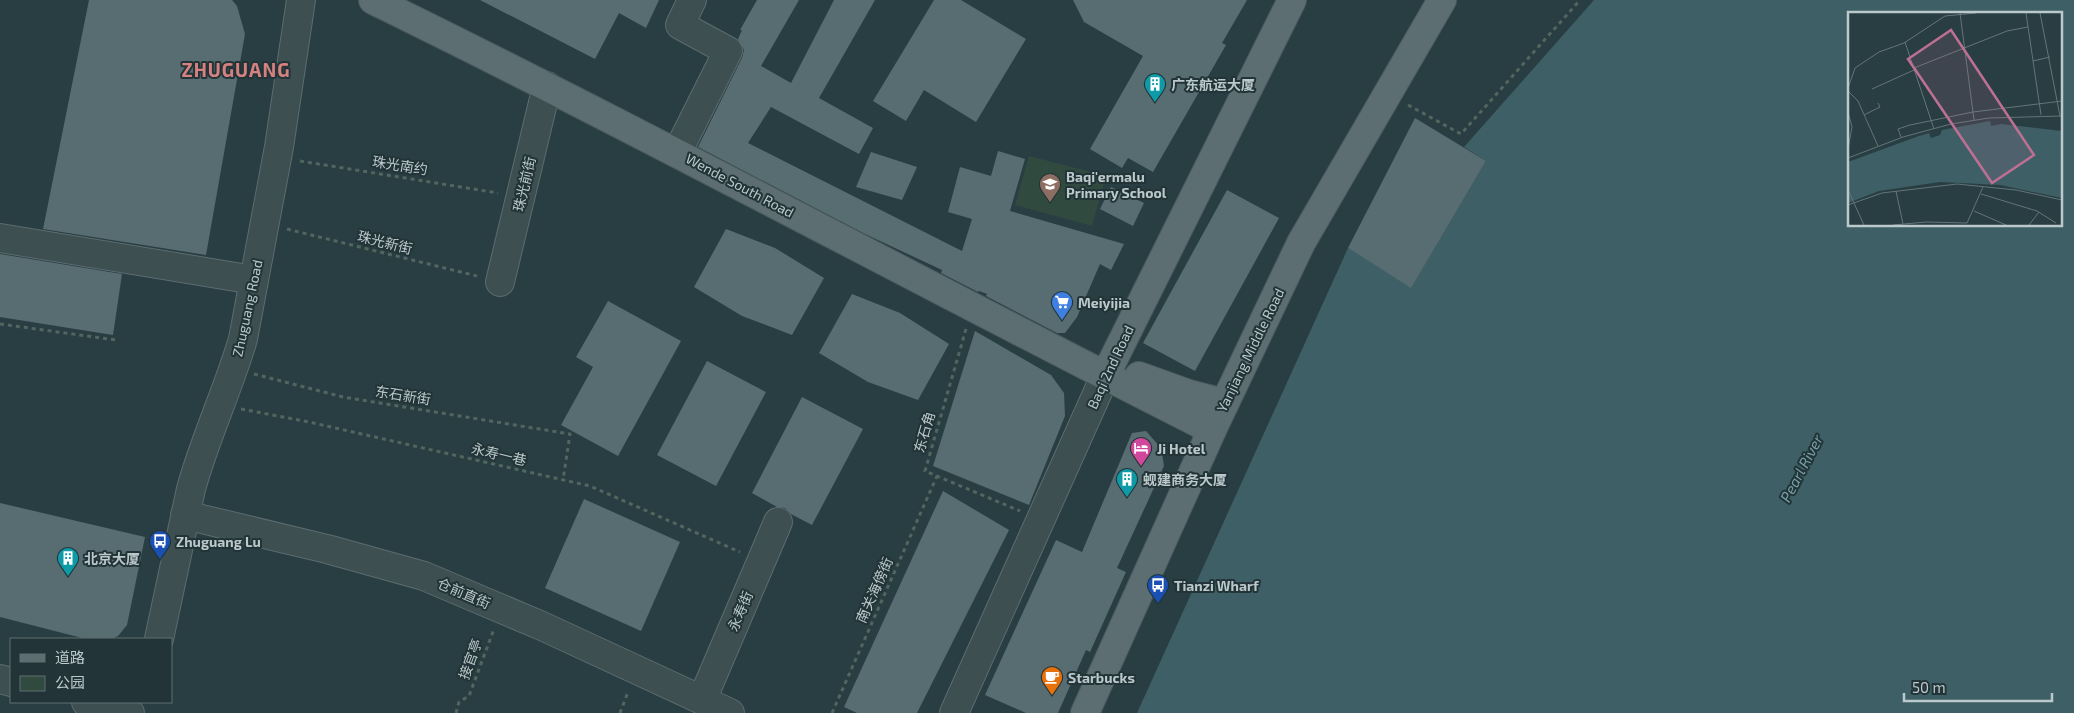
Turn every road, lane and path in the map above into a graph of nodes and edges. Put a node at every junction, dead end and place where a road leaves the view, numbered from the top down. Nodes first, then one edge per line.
1 (301, 0) edge
2 (373, 0) edge
3 (692, 0) edge
4 (1292, 0) edge
5 (1442, 0) edge
6 (1580, 0) edge
7 (547, 86) junction
8 (1388, 93) junction
9 (677, 153) junction
10 (277, 157) junction
11 (521, 196) junction
12 (264, 224) junction
13 (0, 238) edge
14 (254, 280) junction
15 (500, 282) joint
16 (972, 307) junction
17 (0, 324) edge
18 (116, 340) dead end
19 (234, 368) junction
20 (1105, 376) junction
21 (1224, 403) junction
22 (221, 405) junction
23 (1212, 430) junction
24 (937, 476) junction
25 (563, 480) junction
26 (185, 514) junction
27 (1040, 520) junction
28 (778, 522) dead end
29 (762, 561) junction
30 (501, 609) junction
31 (159, 638) edge
32 (702, 700) junction
33 (90, 703) edge
34 (130, 713) edge
35 (456, 713) edge
36 (730, 713) edge
37 (832, 713) edge
38 (954, 713) edge
39 (1085, 713) edge

1 - 10 street, Zhuguang Road
2 - 7 main road, Wende South Road
3 - 9 street
4 - 20 main road, Baqi 2nd Road
5 - 8 main road, Yanjiang Middle Road
6 - 8 path
7 - 9 main road, Wende South Road
7 - 11 street, 珠光前街
8 - 21 main road, Yanjiang Middle Road
9 - 16 main road, Wende South Road
10 - 11 path, 珠光南约
10 - 12 street, Zhuguang Road
11 - 15 street, 珠光前街
12 - 14 street, Zhuguang Road
12 - 15 path, 珠光新街
13 - 14 street
14 - 19 street, Zhuguang Road
16 - 20 main road, Wende South Road
16 - 24 path, 东石角
17 - 18 path
19 - 22 street, Zhuguang Road
19 - 25 path, 东石新街
20 - 21 main road
20 - 23 main road, Wende South Road
20 - 27 street, Baqi 2nd Road
21 - 23 main road, Yanjiang Middle Road
22 - 25 path, 永寿一巷
22 - 26 street, Zhuguang Road
23 - 39 main road, Yanjiang Middle Road
24 - 27 path
24 - 37 path, 南关海傍街
25 - 29 path, 永寿一巷
26 - 30 street, 仓前直街
26 - 31 street, Zhuguang Road
27 - 38 street, Baqi 2nd Road
28 - 29 street, 永寿街
29 - 32 street, 永寿街
30 - 32 street, 仓前直街
30 - 35 path, 接官亭
32 - 36 street, 仓前直街
33 - 34 street

